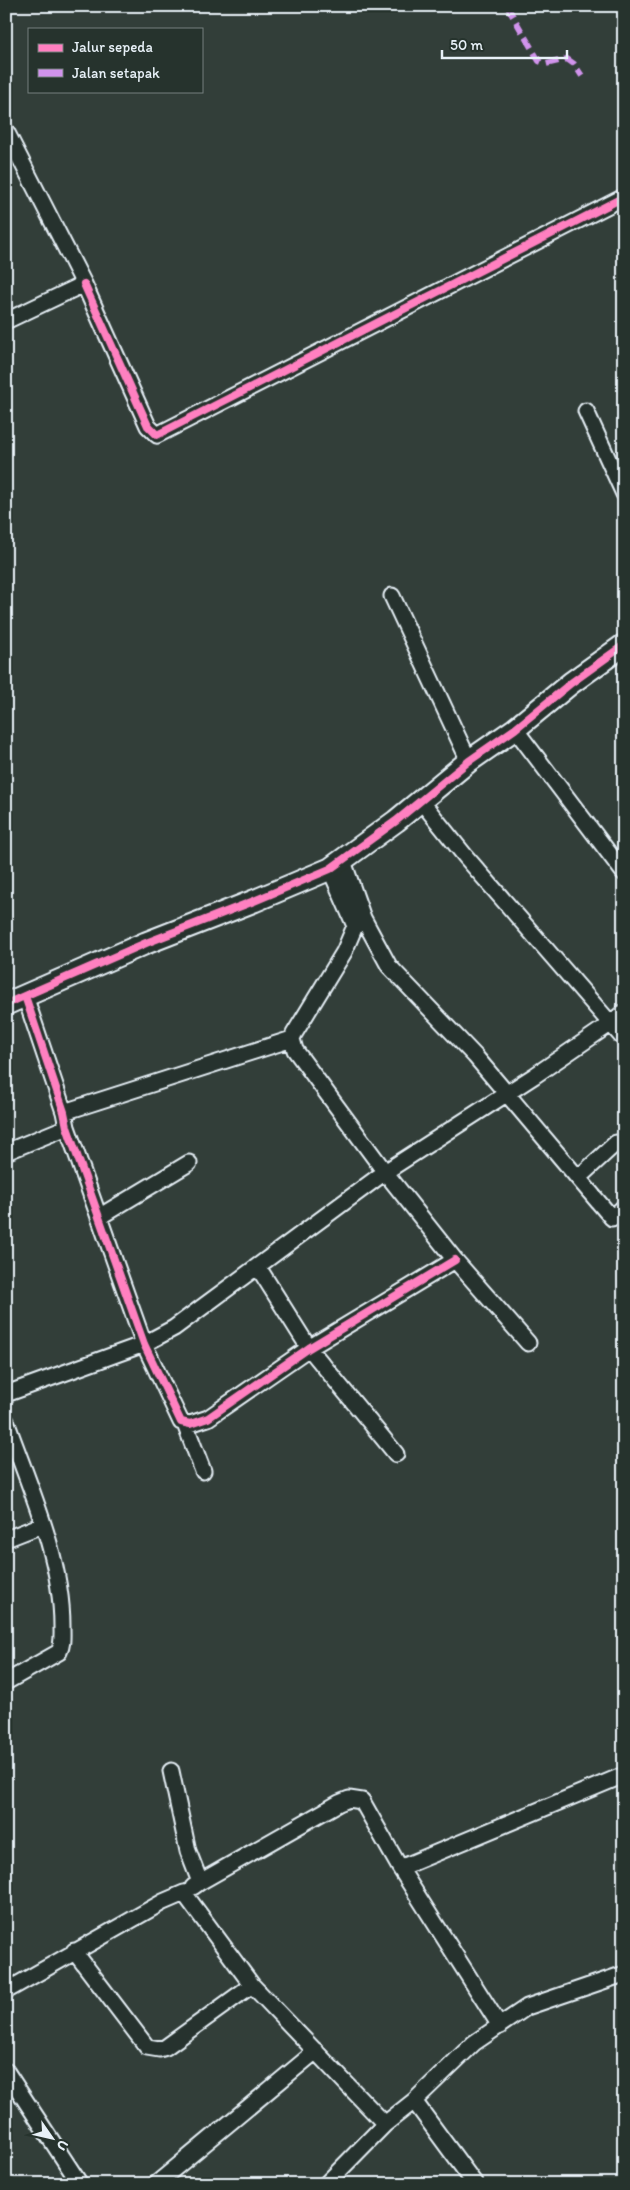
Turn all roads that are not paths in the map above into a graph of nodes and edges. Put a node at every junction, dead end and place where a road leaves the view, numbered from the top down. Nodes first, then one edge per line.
1 (6, 131) edge
2 (624, 197) edge
3 (84, 284) junction
4 (6, 321) edge
5 (586, 410) dead end
6 (624, 494) edge
7 (392, 596) dead end
8 (624, 645) edge
9 (515, 729) junction
10 (469, 760) junction
11 (421, 801) junction
12 (337, 865) junction
13 (624, 873) edge
14 (16, 1000) edge
15 (624, 1012) edge
16 (610, 1024) junction
17 (624, 1039) edge
18 (292, 1040) junction
19 (508, 1092) junction
20 (65, 1119) junction
21 (616, 1144) dead end
22 (6, 1152) edge
23 (189, 1163) dead end
24 (385, 1172) junction
25 (578, 1178) junction
26 (624, 1207) edge
27 (100, 1217) junction
28 (455, 1260) junction
29 (258, 1267) junction
30 (528, 1343) dead end
31 (144, 1344) junction
32 (310, 1348) junction
33 (6, 1394) edge
34 (6, 1421) edge
35 (185, 1424) junction
36 (396, 1454) dead end
37 (203, 1471) dead end
38 (42, 1525) junction
39 (6, 1539) edge
40 (6, 1682) edge
41 (172, 1771) dead end
42 (624, 1774) edge
43 (400, 1868) junction
44 (200, 1882) junction
45 (184, 1894) junction
46 (74, 1952) junction
47 (624, 1974) edge
48 (252, 1985) junction
49 (6, 1991) edge
50 (500, 2026) junction
51 (316, 2051) junction
52 (6, 2071) edge
53 (414, 2101) junction
54 (385, 2124) junction
55 (79, 2184) edge
56 (156, 2184) edge
57 (326, 2184) edge
58 (475, 2184) edge

1 - 3 street
2 - 3 street
3 - 4 street
5 - 6 street
7 - 10 street
8 - 9 street
9 - 10 street
9 - 13 street
10 - 11 street
11 - 12 street
11 - 16 street
12 - 14 street
12 - 18 street
12 - 19 street
14 - 20 street
15 - 16 street
16 - 17 street
16 - 19 street
18 - 20 street
18 - 24 street
19 - 24 street
19 - 25 street
20 - 22 street
20 - 27 street
21 - 25 street
23 - 27 street
24 - 28 street
24 - 29 street
25 - 26 street
27 - 31 street
28 - 30 street
28 - 32 street
29 - 31 street
29 - 32 street
31 - 33 street
31 - 35 street
32 - 35 street
32 - 36 street
34 - 38 street
35 - 37 street
38 - 39 street
38 - 40 street
41 - 44 street
42 - 43 street
43 - 44 street
43 - 50 street
44 - 45 street
45 - 46 street
45 - 48 street
46 - 48 street
46 - 49 street
47 - 50 street
48 - 51 street
50 - 53 street
51 - 54 street
51 - 56 street
52 - 55 street
53 - 54 street
53 - 58 street
54 - 57 street

